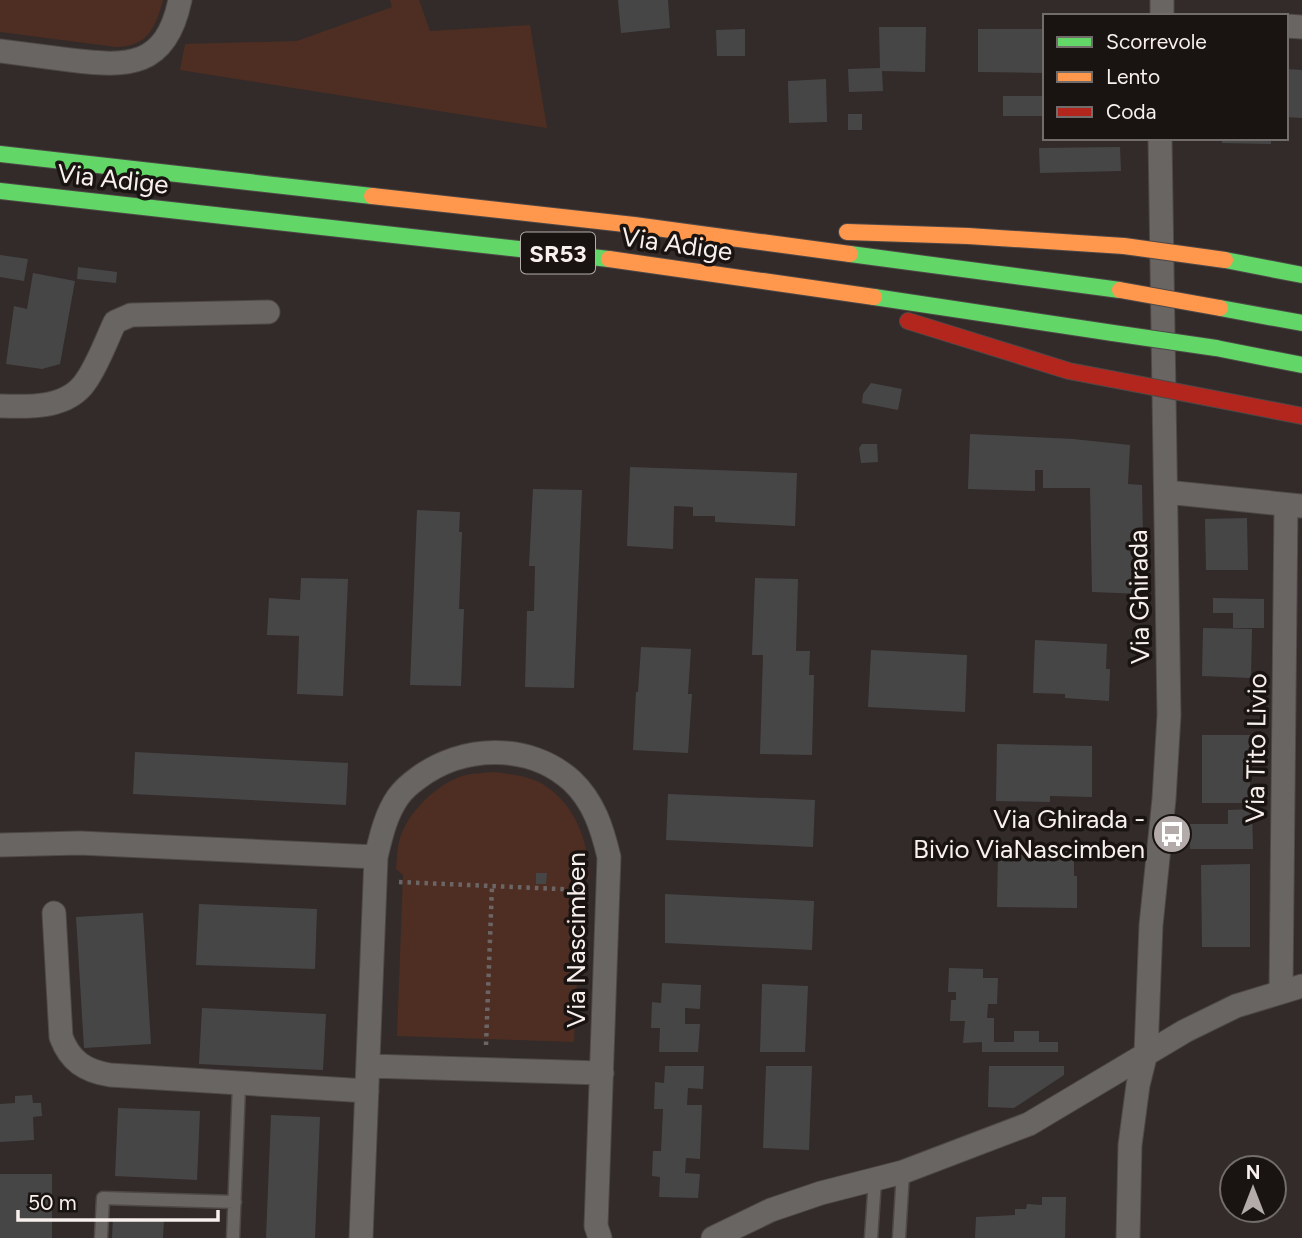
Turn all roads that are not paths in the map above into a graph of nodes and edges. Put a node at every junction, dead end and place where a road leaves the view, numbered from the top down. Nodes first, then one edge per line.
1 (180, 0) edge
2 (0, 51) edge
3 (1160, 140) edge
4 (0, 154) edge
5 (0, 191) edge
6 (634, 225) junction
7 (787, 230) dead end
8 (829, 231) dead end
9 (1302, 275) edge
10 (789, 284) junction
11 (268, 312) dead end
12 (1302, 323) edge
13 (1302, 365) edge
14 (0, 406) edge
15 (1302, 416) edge
16 (1166, 492) junction
17 (1294, 506) edge
18 (0, 845) edge
19 (376, 857) junction
20 (54, 913) dead end
21 (1292, 988) edge
22 (1146, 1053) junction
23 (369, 1066) junction
24 (602, 1073) junction
25 (239, 1085) junction
26 (367, 1091) junction
27 (903, 1172) junction
28 (875, 1180) junction
29 (235, 1202) junction
30 (101, 1238) edge
31 (233, 1238) edge
32 (361, 1238) edge
33 (600, 1238) edge
34 (713, 1238) edge
35 (871, 1238) edge
36 (899, 1238) edge
37 (1128, 1238) edge

1 - 2 street
3 - 16 street, Via Ghirada
4 - 6 highway, Via Adige / SR53
5 - 10 highway, Via Adige / SR53
6 - 7 highway
6 - 12 highway, Via Adige / SR53, bridge
8 - 9 highway, bridge
10 - 13 highway, Via Adige / SR53, bridge
10 - 15 highway, bridge
11 - 14 street
16 - 17 street
16 - 22 street, Via Ghirada
17 - 21 street, Via Tito Livio
18 - 19 street
19 - 23 street, Via Nascimben
19 - 24 street, Via Nascimben
20 - 25 street
21 - 22 street
22 - 27 street
22 - 37 street, Via Ghirada
23 - 24 street
23 - 26 street, Via Nascimben
24 - 33 street, Via Nascimben
25 - 26 street
25 - 29 lane
26 - 32 street, Via Nascimben
27 - 28 street
27 - 36 lane
28 - 34 street
28 - 35 lane
29 - 30 lane
29 - 31 lane

